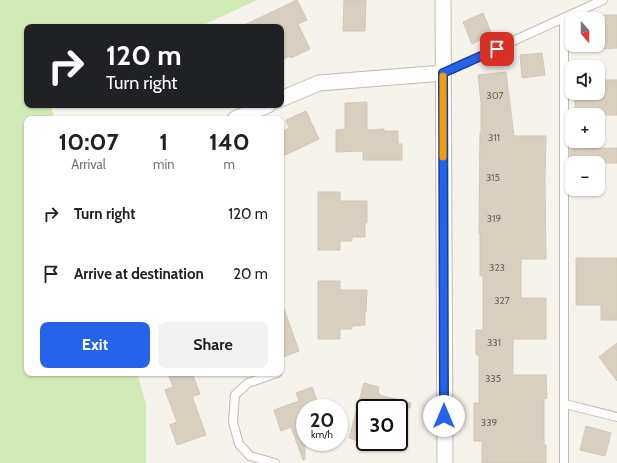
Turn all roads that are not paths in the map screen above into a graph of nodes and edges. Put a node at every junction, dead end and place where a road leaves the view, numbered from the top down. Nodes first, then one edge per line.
1 (443, 0) edge
2 (603, 0) edge
3 (564, 18) junction
4 (443, 73) junction
5 (284, 98) edge
6 (261, 108) edge
7 (242, 116) edge
8 (269, 376) edge
9 (565, 404) junction
10 (617, 417) edge
11 (275, 463) edge
12 (445, 463) edge
13 (564, 463) edge

1 - 4 street
2 - 3 lane
3 - 4 lane
3 - 9 lane
4 - 5 street
4 - 12 street
6 - 7 street
8 - 11 lane
9 - 10 lane
9 - 13 lane

